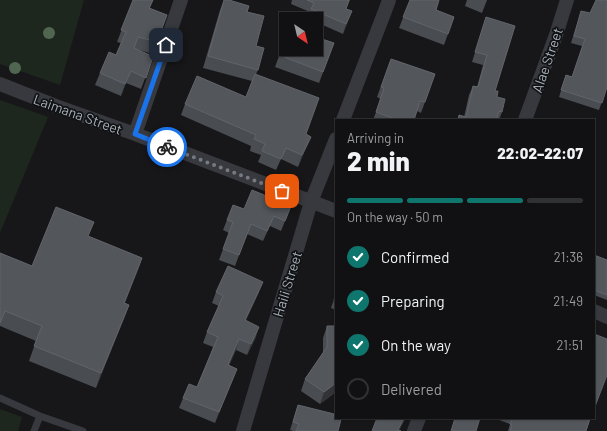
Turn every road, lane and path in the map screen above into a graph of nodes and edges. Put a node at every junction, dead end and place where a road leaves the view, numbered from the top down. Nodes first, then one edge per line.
1 (181, 0) edge
2 (389, 0) edge
3 (567, 0) edge
4 (0, 84) edge
5 (343, 119) edge
6 (525, 119) edge
7 (135, 134) junction
8 (335, 142) edge
9 (311, 202) junction
10 (335, 211) edge
11 (595, 311) edge
12 (607, 317) edge
13 (0, 398) edge
14 (40, 416) junction
15 (419, 419) edge
16 (34, 431) edge
17 (83, 431) edge
18 (243, 431) edge
19 (414, 431) edge

1 - 7 street
2 - 5 street
3 - 6 street, Alae Street
4 - 7 street, Laimana Street
7 - 9 street, Laimana Street
8 - 9 street, Haili Street
9 - 10 street, Laimana Street
9 - 18 street, Haili Street
11 - 12 street
13 - 14 lane
14 - 16 lane
14 - 17 lane
15 - 19 street

